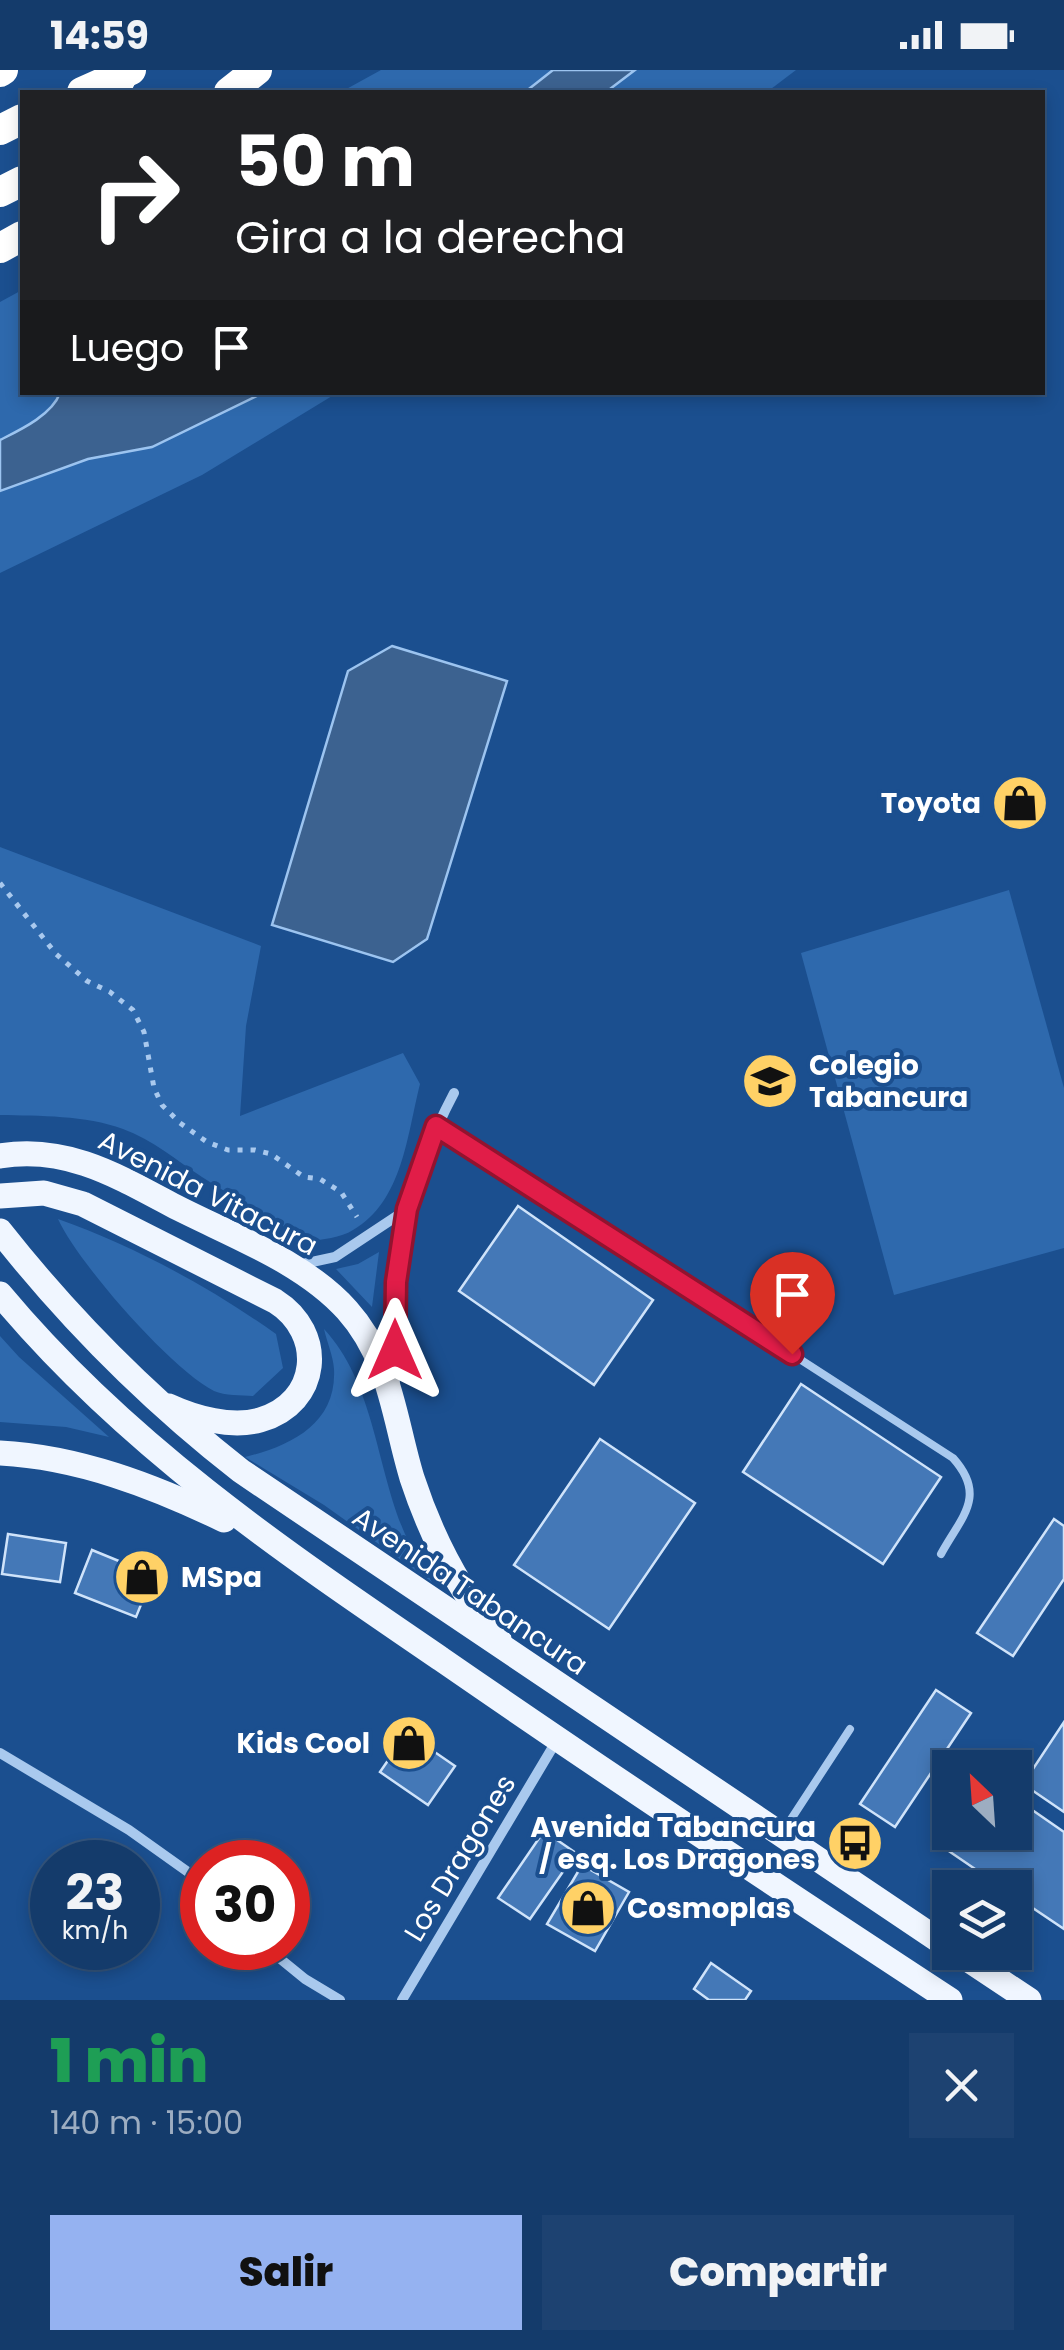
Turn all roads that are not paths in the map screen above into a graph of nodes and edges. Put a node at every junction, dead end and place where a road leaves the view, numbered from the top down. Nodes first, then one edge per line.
1 (128, 70) edge
2 (257, 70) edge
3 (86, 90) edge
4 (232, 90) edge
5 (454, 1093) dead end
6 (436, 1126) junction
7 (0, 1156) edge
8 (0, 1196) edge
9 (407, 1209) junction
10 (0, 1230) edge
11 (290, 1266) junction
12 (0, 1294) edge
13 (156, 1401) junction
14 (396, 1408) junction
15 (0, 1452) edge
16 (285, 1552) junction
17 (942, 1554) dead end
18 (515, 1658) junction
19 (850, 1728) dead end
20 (557, 1740) junction
21 (0, 1753) edge
22 (780, 1835) junction
23 (180, 1866) edge
24 (932, 1936) edge
25 (293, 1970) edge
26 (984, 1970) edge
27 (340, 2000) edge
28 (402, 2000) edge
29 (950, 2000) edge
30 (1028, 2000) edge

1 - 3 highway
2 - 4 highway
5 - 6 street
6 - 9 street
6 - 17 lane
7 - 11 main road, Avenida Vitacura
8 - 13 main road
9 - 11 street
9 - 14 street
10 - 13 main road, Avenida Tabancura
11 - 14 main road, Avenida Vitacura
12 - 16 main road
13 - 18 main road, Avenida Tabancura
14 - 18 main road, Avenida Vitacura
15 - 16 main road
16 - 20 main road
18 - 22 main road, Avenida Tabancura
19 - 22 lane
20 - 28 street, Los Dragones
20 - 29 main road
21 - 23 street
22 - 24 main road, Avenida Tabancura
25 - 27 street
26 - 30 main road

